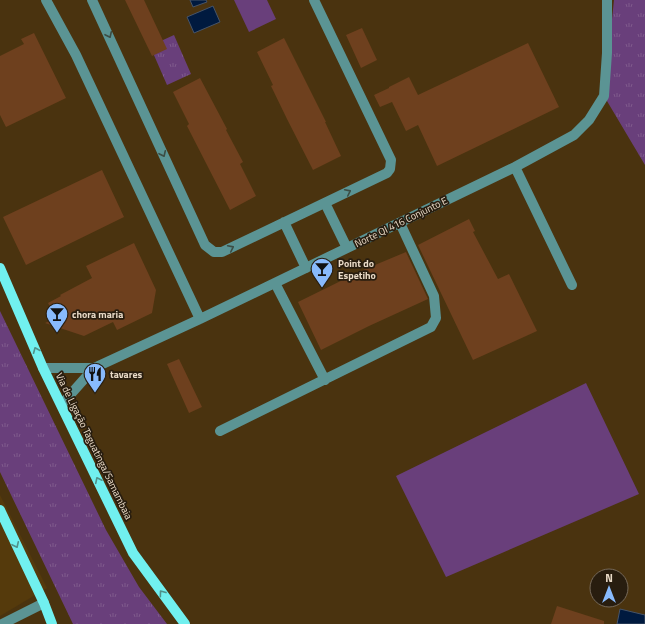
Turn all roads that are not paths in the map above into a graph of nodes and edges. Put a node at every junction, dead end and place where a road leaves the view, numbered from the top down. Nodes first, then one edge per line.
1 (46, 0) edge
2 (92, 0) edge
3 (314, 0) edge
4 (607, 0) edge
5 (515, 167) junction
6 (325, 203) junction
7 (284, 222) junction
8 (400, 223) junction
9 (347, 248) junction
10 (0, 268) edge
11 (306, 268) junction
12 (275, 282) junction
13 (572, 286) dead end
14 (200, 319) junction
15 (43, 368) junction
16 (94, 368) junction
17 (325, 380) junction
18 (62, 404) junction
19 (220, 431) dead end
20 (0, 510) edge
21 (44, 603) junction
22 (2, 624) edge
23 (52, 624) edge
24 (185, 624) edge

1 - 14 street
2 -> 7 street
6 -> 3 street
4 - 5 street, Norte QI 416 Conjunto E
5 - 8 street, Norte QI 416 Conjunto E
5 - 13 street
6 - 7 street
6 - 9 street
7 - 11 street
8 - 9 street, Norte QI 416 Conjunto E
8 - 17 street
9 - 11 street, Norte QI 416 Conjunto E
15 -> 10 main road, Via de Ligação Taguatinga/Samambaia
11 - 12 street, Norte QI 416 Conjunto E
12 - 14 street, Norte QI 416 Conjunto E
12 - 17 street
14 - 16 street, Norte QI 416 Conjunto E
15 - 16 street, Norte QI 416 Conjunto E
15 - 18 main road, Via de Ligação Taguatinga/Samambaia
16 - 18 street, Norte QI 416 Conjunto E
17 - 19 street
24 -> 18 main road, Via de Ligação Taguatinga/Samambaia
20 -> 21 main road
21 - 22 street
21 - 23 main road

